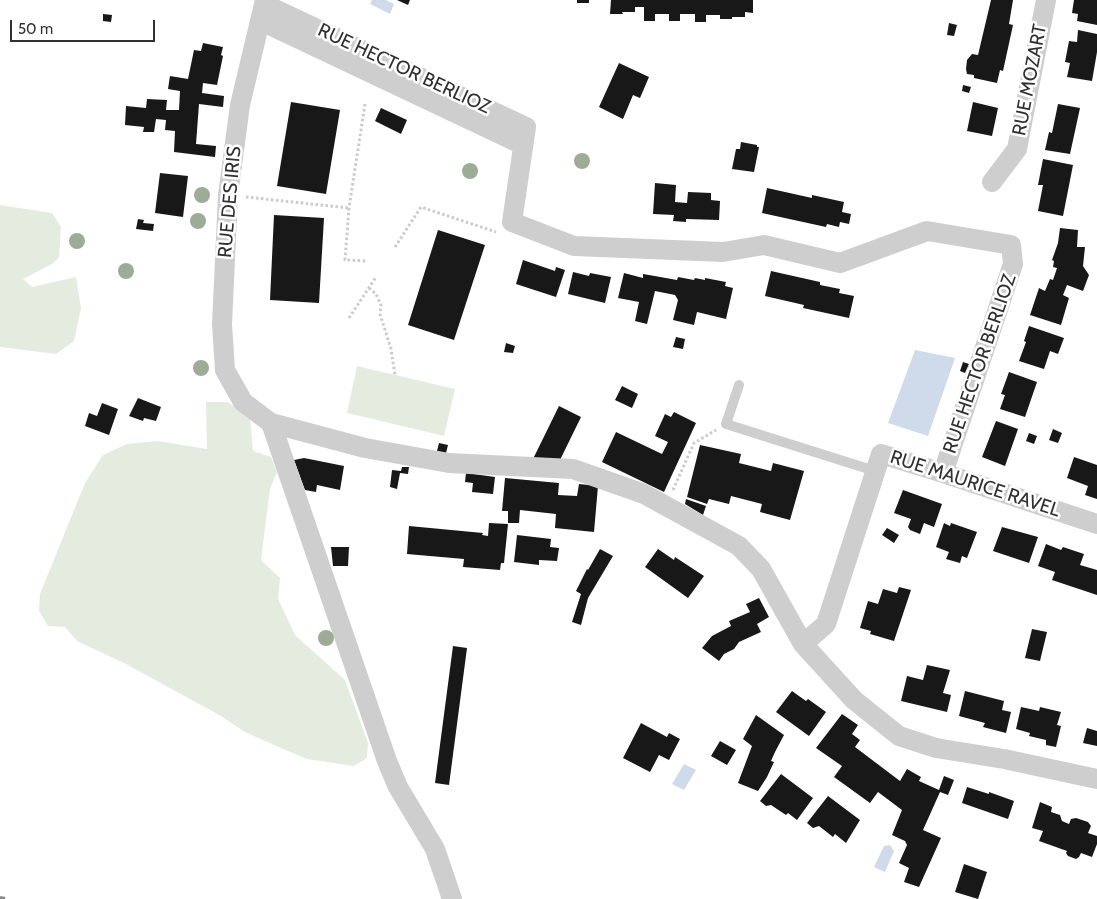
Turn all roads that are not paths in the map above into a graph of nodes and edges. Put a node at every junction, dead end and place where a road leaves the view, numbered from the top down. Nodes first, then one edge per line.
1 (1046, 0) edge
2 (263, 8) edge
3 (992, 182) dead end
4 (739, 385) dead end
5 (271, 423) junction
6 (875, 471) junction
7 (943, 472) junction
8 (1097, 524) edge
9 (803, 644) junction
10 (1097, 779) edge
11 (452, 899) edge

1 - 3 street, RUE MOZART
2 - 5 street, RUE DES IRIS
2 - 7 street, RUE HECTOR BERLIOZ
4 - 6 lane
5 - 9 street
5 - 11 street
6 - 7 street, RUE MAURICE RAVEL
6 - 9 street, RUE MAURICE RAVEL
7 - 8 street, RUE MAURICE RAVEL
9 - 10 street

